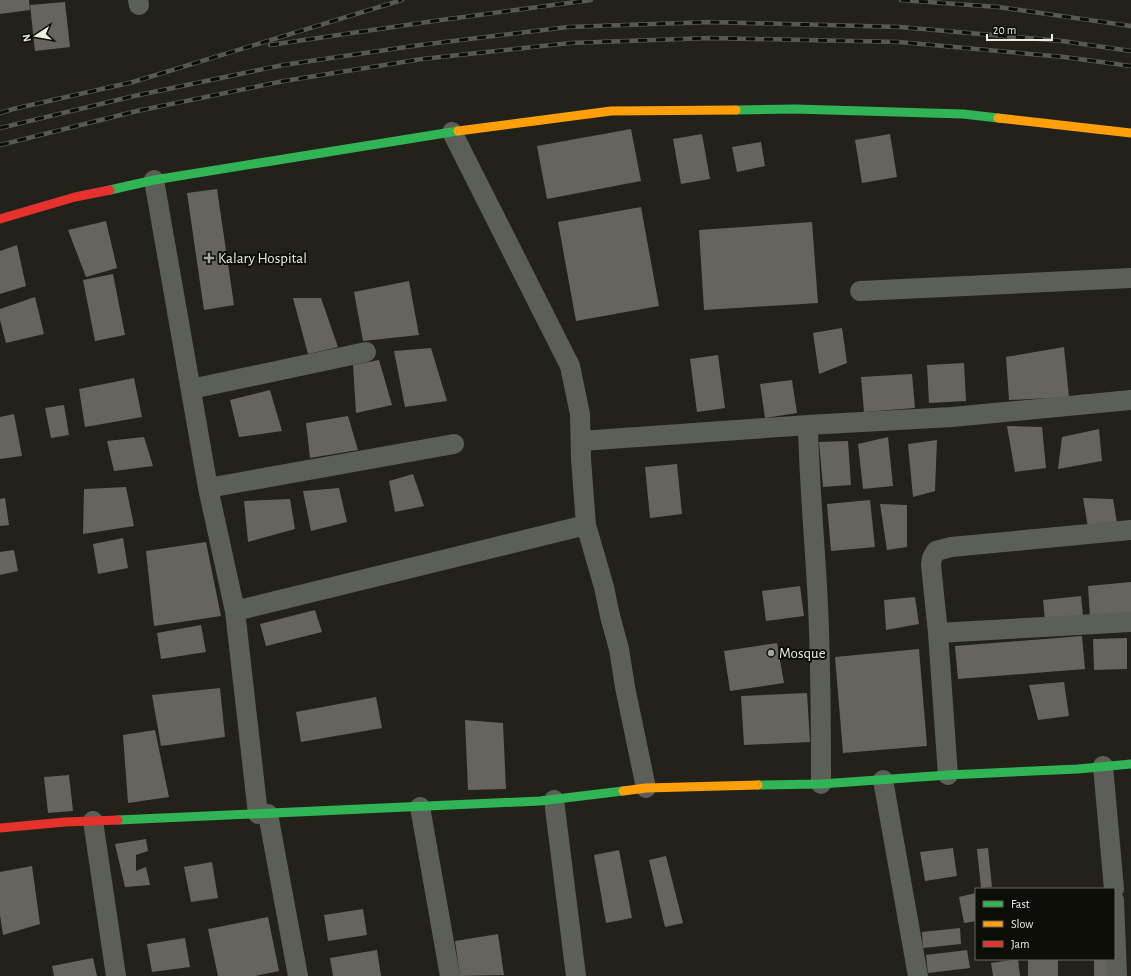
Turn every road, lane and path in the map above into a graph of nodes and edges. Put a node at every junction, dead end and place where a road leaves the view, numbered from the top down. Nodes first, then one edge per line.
1 (452, 132) junction
2 (1131, 132) edge
3 (154, 180) junction
4 (0, 220) edge
5 (1131, 278) edge
6 (860, 291) dead end
7 (366, 352) dead end
8 (191, 389) junction
9 (1131, 400) edge
10 (808, 425) junction
11 (581, 441) junction
12 (454, 444) dead end
13 (208, 488) junction
14 (586, 524) junction
15 (1131, 530) edge
16 (235, 611) junction
17 (1131, 622) edge
18 (938, 633) junction
19 (1131, 764) edge
20 (1103, 766) junction
21 (948, 775) junction
22 (883, 780) junction
23 (821, 784) junction
24 (646, 788) junction
25 (554, 800) junction
26 (420, 807) junction
27 (263, 814) junction
28 (93, 821) junction
29 (0, 828) edge
30 (1114, 888) edge
31 (1115, 925) edge
32 (116, 976) edge
33 (298, 976) edge
34 (450, 976) edge
35 (576, 976) edge
36 (918, 976) edge
37 (1117, 976) edge

1 - 2 main road
1 - 3 main road
1 - 11 street
3 - 4 main road
3 - 8 street
5 - 6 street
7 - 8 street
8 - 13 street
9 - 10 street
10 - 11 street
10 - 23 street
11 - 14 street
12 - 13 street
13 - 16 street
14 - 16 street
14 - 24 street
15 - 18 street
16 - 27 street
17 - 18 street
18 - 21 street
19 - 20 main road
20 - 21 main road
20 - 30 street
21 - 22 main road
22 - 23 main road
22 - 36 street
23 - 24 main road
24 - 25 main road
25 - 26 main road
25 - 35 street
26 - 27 main road
26 - 34 street
27 - 28 main road
27 - 33 street
28 - 29 main road
28 - 32 street
31 - 37 street

